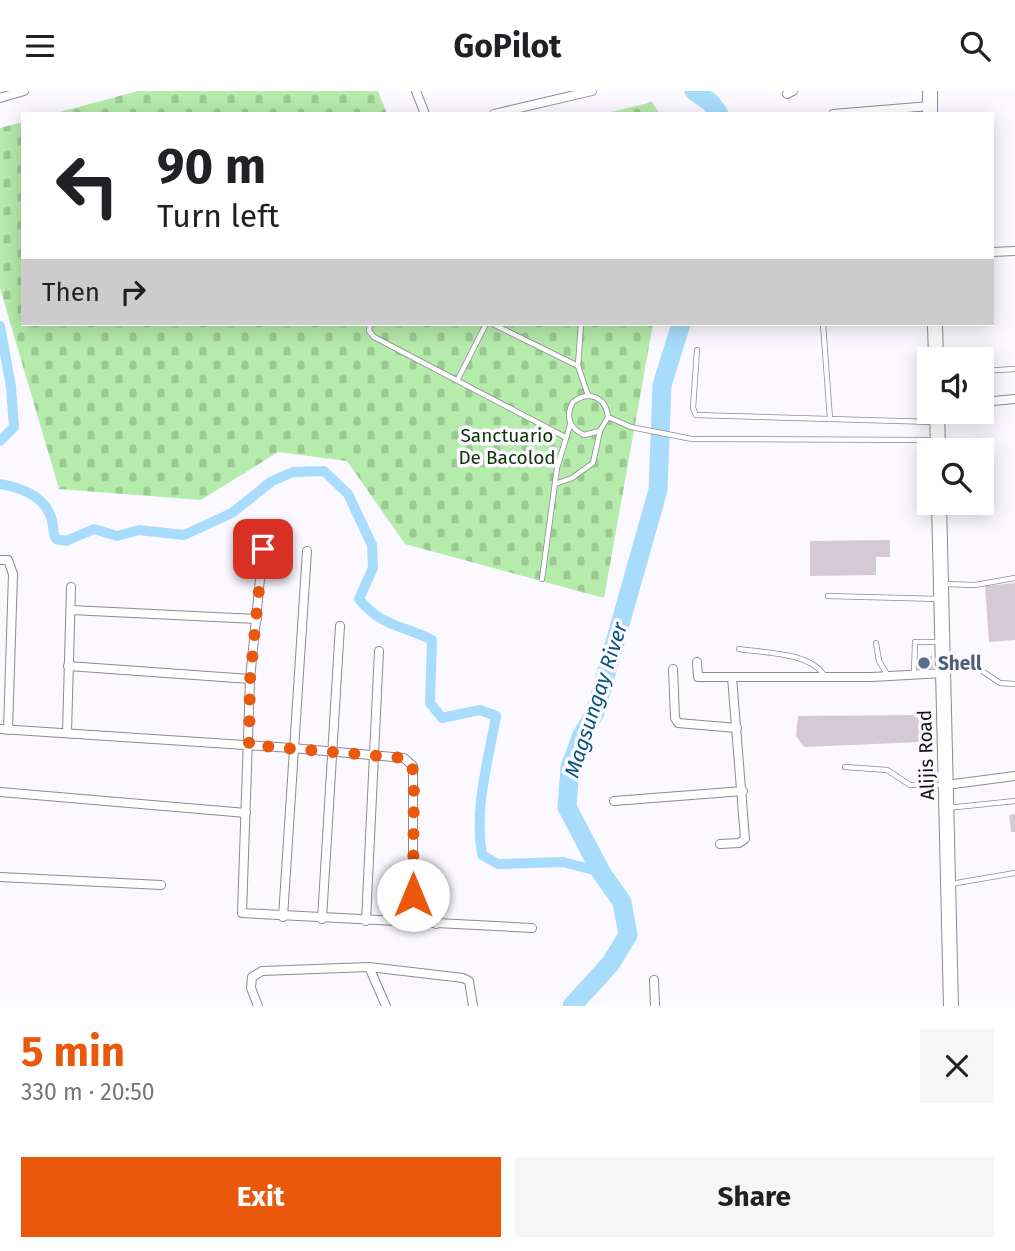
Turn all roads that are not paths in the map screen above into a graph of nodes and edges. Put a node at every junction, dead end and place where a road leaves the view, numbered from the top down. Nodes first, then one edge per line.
1 (24, 91) edge
2 (416, 91) edge
3 (592, 91) edge
4 (930, 91) edge
5 (2, 96) edge
6 (550, 96) edge
7 (930, 110) edge
8 (424, 112) edge
9 (500, 112) edge
10 (882, 112) edge
11 (1015, 251) edge
12 (994, 252) edge
13 (370, 326) edge
14 (485, 326) edge
15 (501, 326) edge
16 (581, 326) edge
17 (823, 326) edge
18 (935, 326) edge
19 (936, 347) edge
20 (697, 350) dead end
21 (578, 366) junction
22 (1015, 369) edge
23 (994, 370) edge
24 (458, 379) junction
25 (588, 395) junction
26 (1015, 399) edge
27 (994, 401) edge
28 (608, 417) junction
29 (917, 417) edge
30 (830, 419) junction
31 (571, 425) junction
32 (600, 431) junction
33 (565, 437) junction
34 (917, 444) edge
35 (555, 484) junction
36 (939, 515) edge
37 (263, 549) dead end
38 (307, 551) dead end
39 (0, 561) edge
40 (1015, 578) edge
41 (541, 579) dead end
42 (941, 584) junction
43 (71, 587) dead end
44 (828, 596) dead end
45 (941, 599) junction
46 (71, 610) junction
47 (257, 619) junction
48 (340, 626) dead end
49 (942, 642) junction
50 (876, 643) dead end
51 (739, 649) dead end
52 (379, 651) dead end
53 (697, 662) dead end
54 (68, 666) junction
55 (673, 669) dead end
56 (943, 671) junction
57 (914, 674) junction
58 (824, 675) junction
59 (732, 677) junction
60 (888, 677) junction
61 (250, 680) junction
62 (1015, 684) edge
63 (737, 728) junction
64 (4, 729) edge
65 (67, 733) junction
66 (249, 745) junction
67 (292, 748) junction
68 (333, 751) junction
69 (375, 756) junction
70 (845, 767) dead end
71 (1015, 776) edge
72 (946, 785) junction
73 (743, 791) junction
74 (0, 792) edge
75 (1015, 800) edge
76 (614, 801) dead end
77 (946, 809) junction
78 (246, 813) junction
79 (720, 844) dead end
80 (1015, 873) edge
81 (0, 877) edge
82 (950, 884) junction
83 (161, 885) dead end
84 (283, 917) junction
85 (322, 919) junction
86 (366, 921) junction
87 (436, 924) junction
88 (532, 928) dead end
89 (369, 967) junction
90 (654, 980) dead end
91 (258, 1006) edge
92 (386, 1006) edge
93 (473, 1006) edge
94 (655, 1006) edge
95 (951, 1006) edge

1 - 5 street
2 - 8 street
3 - 6 street
4 - 7 main road
6 - 9 street
7 - 10 street
11 - 12 street
13 - 24 lane
14 - 24 lane
15 - 21 lane
16 - 21 lane
17 - 30 lane
18 - 19 main road
20 - 30 lane
21 - 25 lane
22 - 23 lane
24 - 33 lane
25 - 28 lane
25 - 31 lane
26 - 27 street
28 - 32 lane
28 - 34 lane
29 - 30 lane
31 - 32 lane
31 - 33 lane
32 - 35 lane
33 - 35 lane
35 - 41 lane
36 - 42 main road, Alijis Road
37 - 47 street
38 - 67 street
39 - 64 street
40 - 42 lane
42 - 45 main road, Alijis Road
43 - 46 street
44 - 45 lane
45 - 49 main road, Alijis Road
46 - 47 street
46 - 54 street
47 - 61 street
48 - 68 street
49 - 56 main road, Alijis Road
49 - 57 lane
50 - 60 lane
51 - 58 lane
52 - 69 street
53 - 59 street
54 - 61 street
54 - 65 street
55 - 63 street
56 - 57 street
56 - 62 lane
56 - 72 main road, Alijis Road
57 - 60 street
58 - 59 street
58 - 60 street
59 - 63 street
61 - 66 street
63 - 73 street
64 - 65 street
65 - 66 street
66 - 67 street
66 - 78 street
67 - 68 street
67 - 84 street
68 - 69 street
68 - 85 street
69 - 86 street
69 - 87 street
70 - 72 lane
71 - 72 street
72 - 77 main road, Alijis Road
73 - 76 street
73 - 79 street
74 - 78 street
75 - 77 lane
77 - 82 main road, Alijis Road
78 - 84 street
80 - 82 lane
81 - 83 street
82 - 95 main road, Alijis Road
84 - 85 street
85 - 86 street
86 - 87 street
87 - 88 street
89 - 91 street
89 - 92 street
89 - 93 street
90 - 94 street

